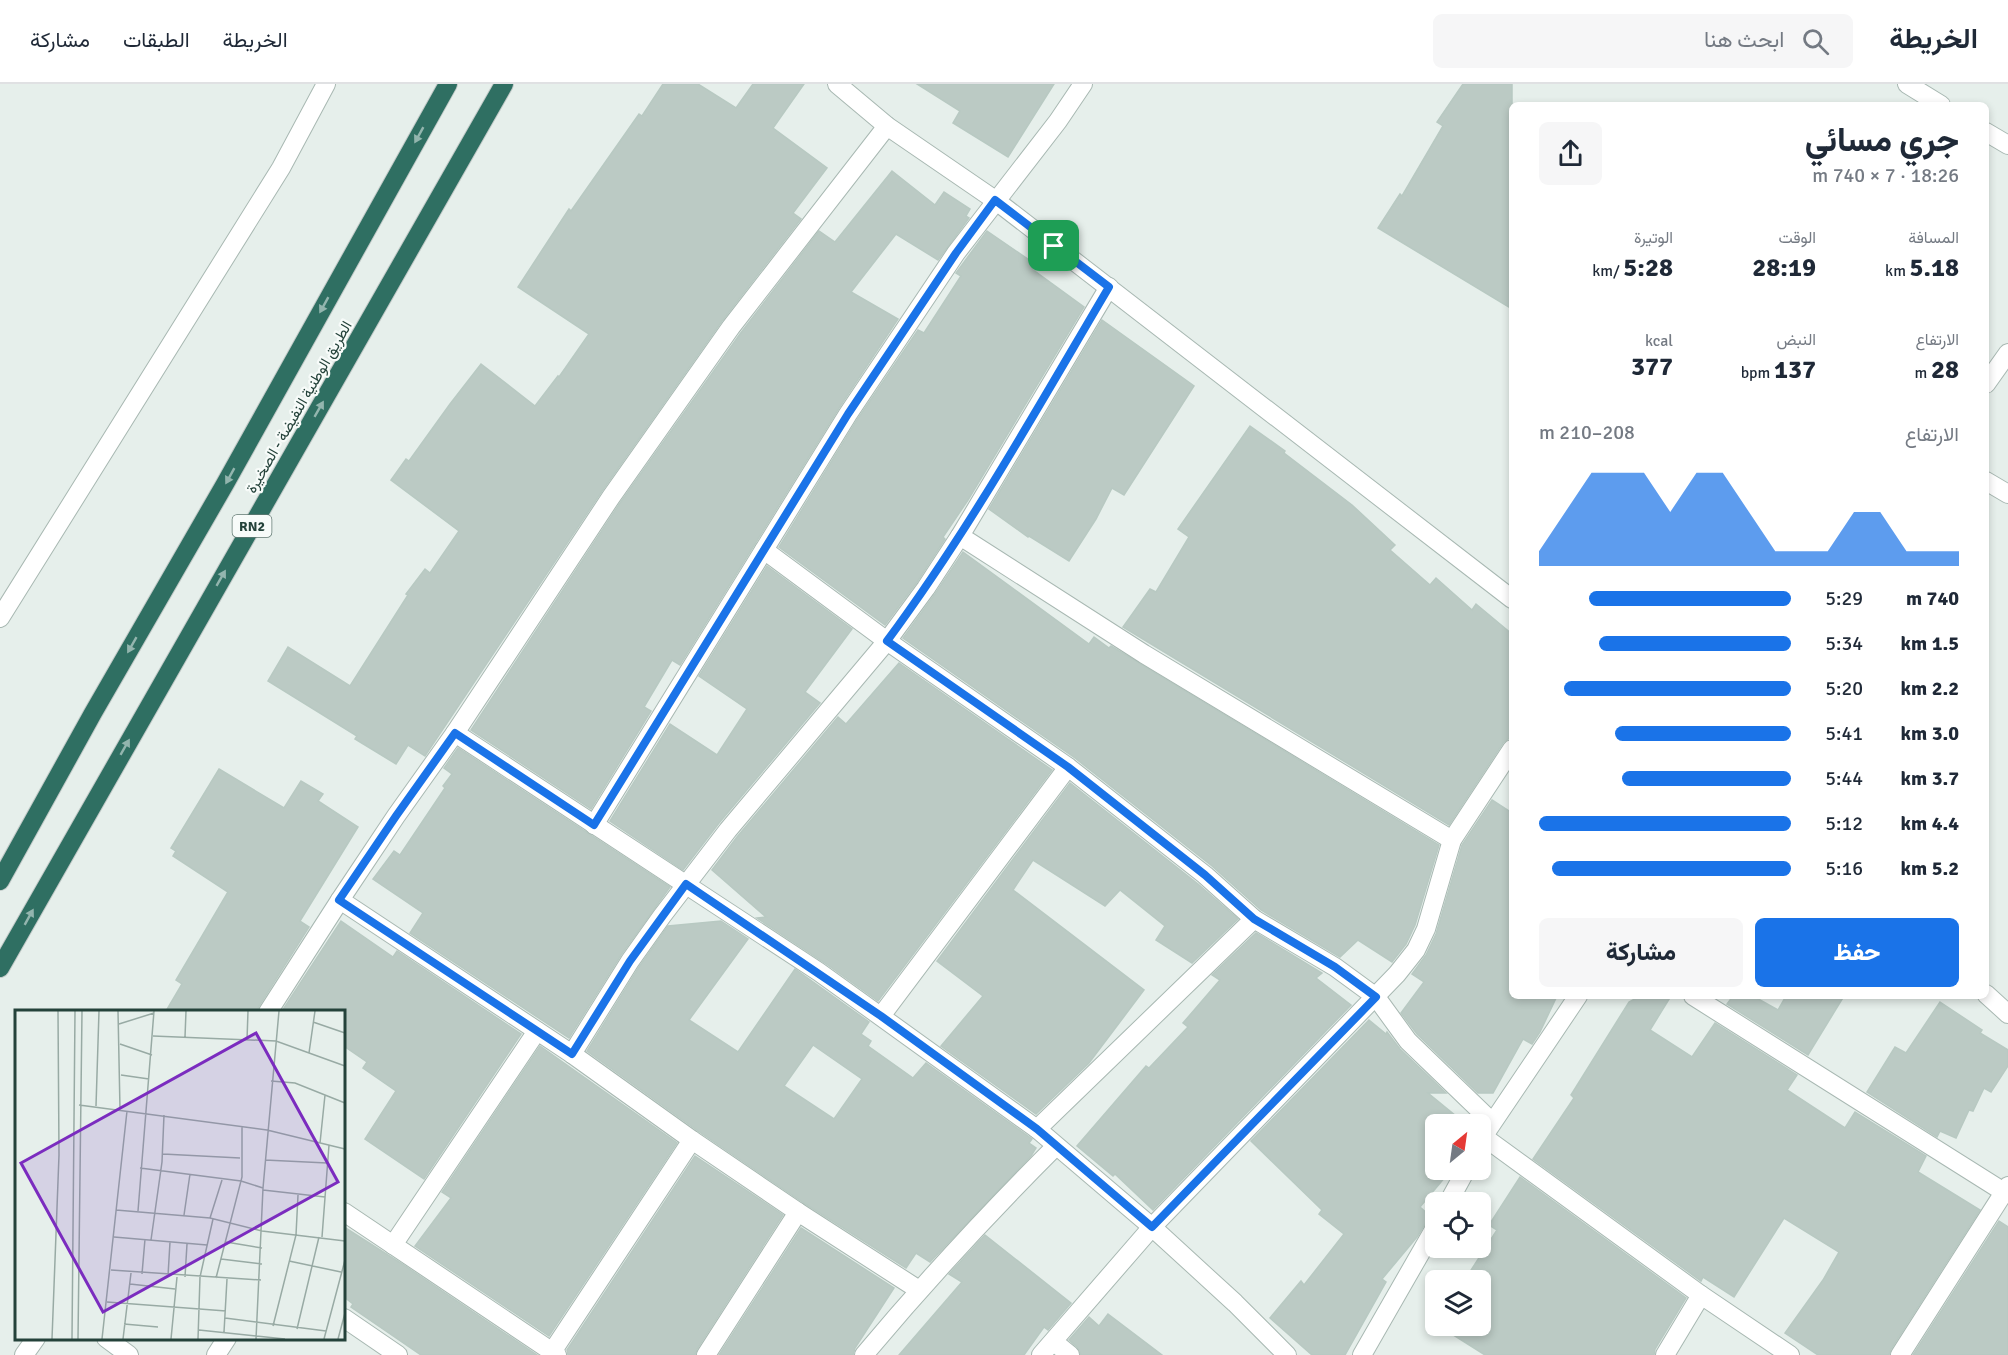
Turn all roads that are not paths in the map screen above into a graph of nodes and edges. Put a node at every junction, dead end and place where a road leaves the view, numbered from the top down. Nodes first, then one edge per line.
1 (326, 84) edge
2 (448, 84) edge
3 (504, 84) edge
4 (1083, 84) edge
5 (1907, 84) edge
6 (843, 86) edge
7 (1936, 96) edge
8 (887, 126) junction
9 (1989, 134) edge
10 (2008, 145) edge
11 (995, 200) junction
12 (1109, 287) junction
13 (2008, 353) edge
14 (1989, 380) edge
15 (1989, 483) edge
16 (2008, 494) edge
17 (960, 536) junction
18 (764, 550) junction
19 (1509, 597) edge
20 (0, 618) edge
21 (887, 641) junction
22 (455, 733) junction
23 (1509, 754) edge
24 (1068, 767) junction
25 (594, 825) junction
26 (1452, 840) junction
27 (0, 881) edge
28 (686, 884) junction
29 (339, 900) junction
30 (1254, 919) junction
31 (0, 968) edge
32 (1376, 997) junction
33 (1989, 997) edge
34 (1576, 999) edge
35 (1698, 999) edge
36 (269, 1010) edge
37 (2008, 1014) edge
38 (881, 1016) junction
39 (537, 1031) junction
40 (572, 1054) junction
41 (1468, 1114) edge
42 (1491, 1125) edge
43 (1037, 1129) junction
44 (1491, 1138) edge
45 (692, 1140) junction
46 (1056, 1146) junction
47 (2006, 1189) edge
48 (798, 1212) junction
49 (345, 1213) edge
50 (1152, 1227) junction
51 (393, 1245) junction
52 (1425, 1245) edge
53 (919, 1290) junction
54 (1701, 1295) junction
55 (345, 1319) edge
56 (35, 1340) edge
57 (109, 1340) edge
58 (226, 1340) edge
59 (1047, 1348) edge
60 (554, 1354) edge
61 (24, 1355) edge
62 (129, 1355) edge
63 (216, 1355) edge
64 (398, 1355) edge
65 (706, 1355) edge
66 (864, 1355) edge
67 (1070, 1355) edge
68 (1287, 1355) edge
69 (1362, 1355) edge
70 (1665, 1355) edge
71 (1790, 1355) edge
72 (1900, 1355) edge

1 - 20 street
2 -> 27 highway, الطريق الوطنية النفيضة - الصخيرة / RN2
31 -> 3 highway, الطريق الوطنية النفيضة - الصخيرة / RN2
4 - 11 street
5 - 7 street
6 - 8 street
8 - 11 street
8 - 22 street
9 - 10 street
11 - 12 street
11 - 18 street
12 - 17 street
12 - 19 street
13 - 14 street
15 - 16 street
17 - 21 street
17 - 26 street
18 - 21 street
18 - 25 street
21 - 24 street
21 - 28 street
22 - 25 street
22 - 29 street
23 - 26 street
24 - 30 street
24 - 38 street
25 - 28 street
26 - 32 street
28 - 38 street
28 - 40 street
29 - 36 street
29 - 39 street
30 - 32 street
30 - 43 street
32 - 41 street
32 - 50 street
33 - 37 street
34 - 42 street
35 - 47 street
38 - 43 street
39 - 40 street
39 - 51 street
40 - 45 street
43 - 46 street
44 - 54 street
45 - 48 street
45 - 60 street
46 - 50 street
46 - 53 street
47 - 72 street
48 - 53 street
48 - 65 street
49 - 51 street
50 - 59 street
50 - 68 street
51 - 60 street
52 - 69 street
53 - 66 street
54 - 70 street
54 - 71 street
55 - 64 street
56 - 61 street
57 - 62 street
58 - 63 street
59 - 67 street

